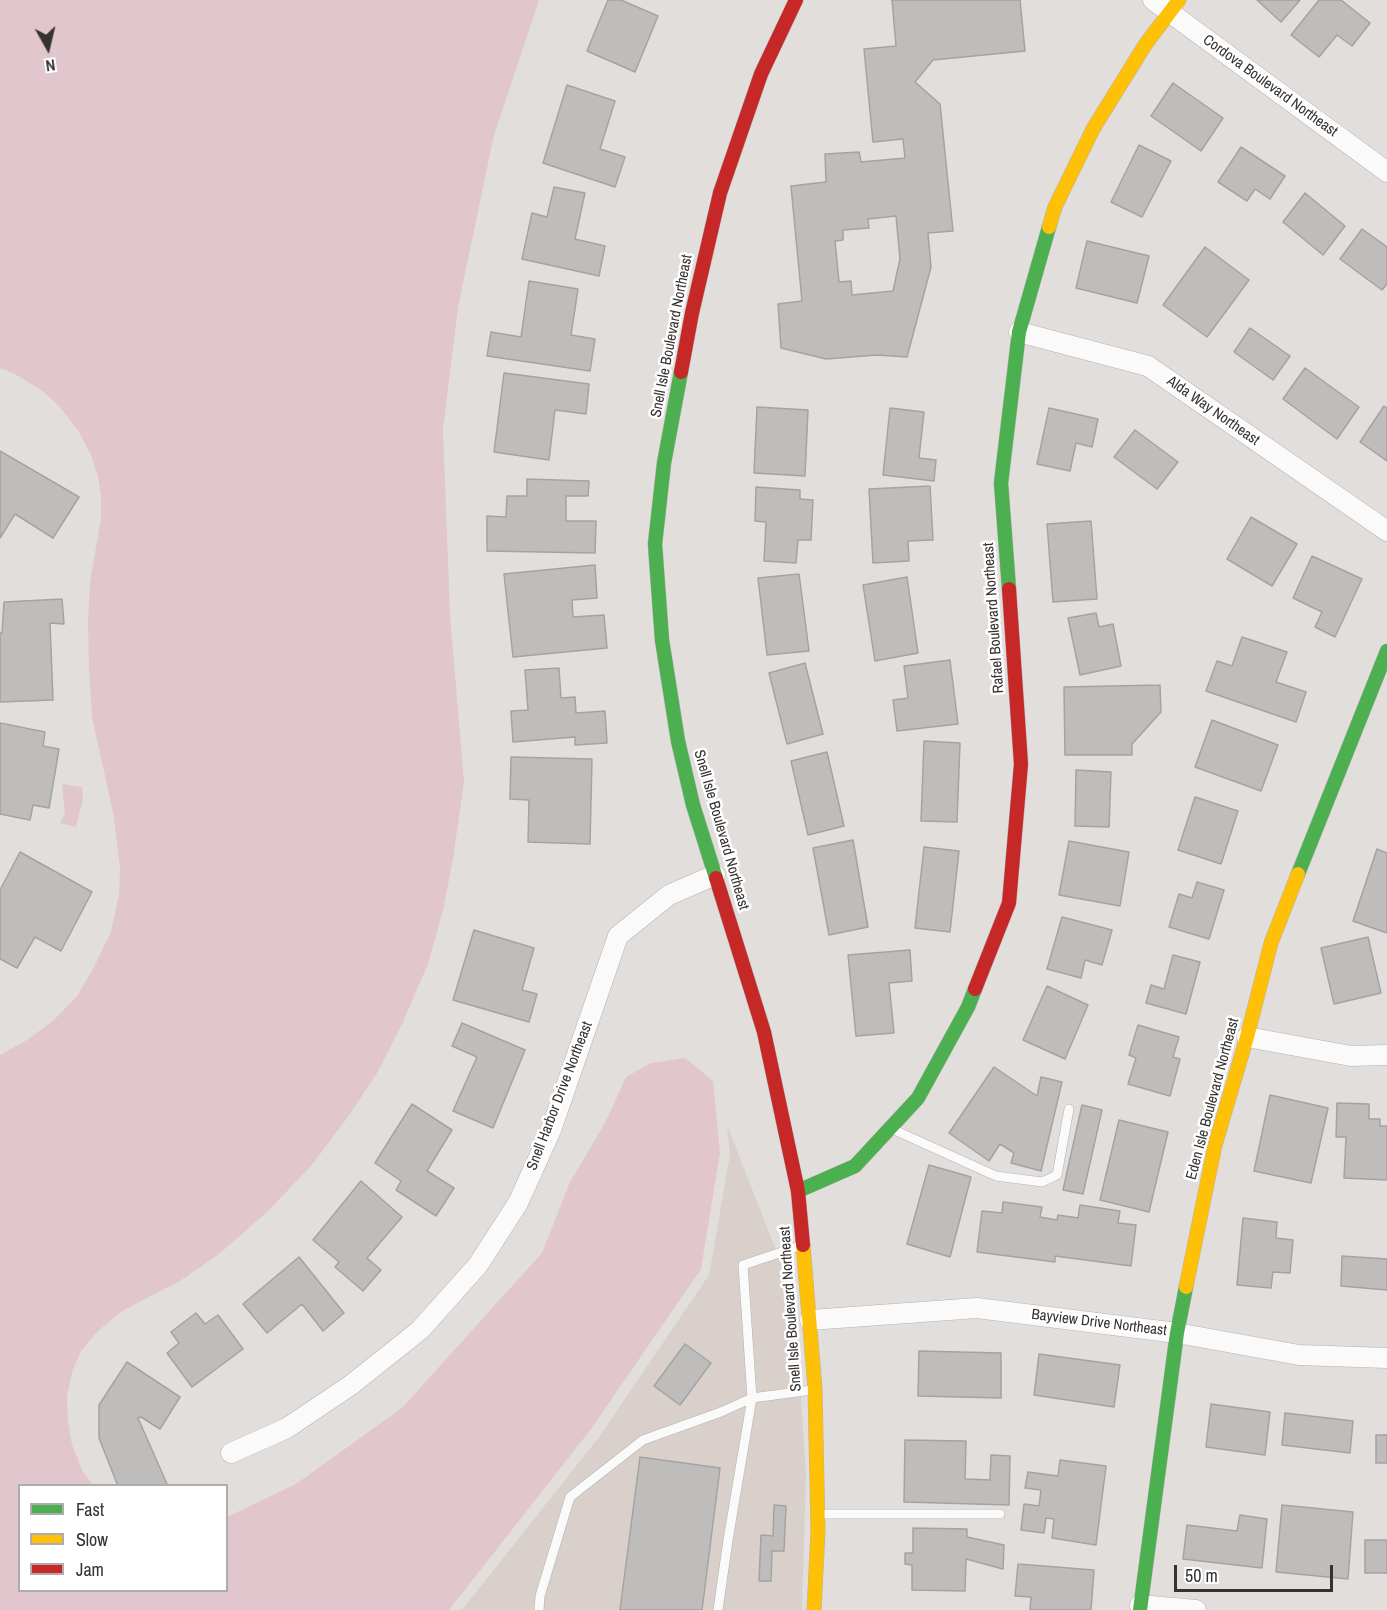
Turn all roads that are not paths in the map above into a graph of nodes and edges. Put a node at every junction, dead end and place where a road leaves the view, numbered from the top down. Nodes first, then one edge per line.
1 (796, 0) edge
2 (1153, 0) edge
3 (1174, 7) edge
4 (1387, 172) edge
5 (1019, 332) junction
6 (1387, 531) edge
7 (1387, 651) edge
8 (716, 875) junction
9 (1246, 1037) junction
10 (1387, 1055) edge
11 (1069, 1109) dead end
12 (890, 1128) junction
13 (798, 1191) junction
14 (803, 1245) junction
15 (810, 1320) junction
16 (1177, 1333) junction
17 (1387, 1358) edge
18 (815, 1389) junction
19 (752, 1398) junction
20 (231, 1453) dead end
21 (818, 1514) junction
22 (1000, 1514) dead end
23 (1140, 1608) edge
24 (538, 1610) edge
25 (718, 1610) edge
26 (814, 1610) edge
27 (1196, 1610) edge

1 - 8 street, Snell Isle Boulevard Northeast
2 - 3 street, Cordova Boulevard Northeast
3 - 4 street, Cordova Boulevard Northeast
3 - 5 street, Rafael Boulevard Northeast
5 - 6 street, Alda Way Northeast
5 - 12 street, Rafael Boulevard Northeast
7 - 9 street, Eden Isle Boulevard Northeast
8 - 13 street, Snell Isle Boulevard Northeast
8 - 20 street, Snell Harbor Drive Northeast
9 - 10 street
9 - 16 street, Eden Isle Boulevard Northeast
11 - 12 lane
12 - 13 street, Rafael Boulevard Northeast
13 - 14 street, Snell Isle Boulevard Northeast
14 - 15 street, Snell Isle Boulevard Northeast
14 - 19 lane
15 - 16 street, Bayview Drive Northeast
15 - 18 street, Snell Isle Boulevard Northeast
16 - 17 street, Bayview Drive Northeast
16 - 23 street, Eden Isle Boulevard Northeast
18 - 19 lane
18 - 21 street, Snell Isle Boulevard Northeast
19 - 24 lane
19 - 25 lane
21 - 22 lane
21 - 26 street, Snell Isle Boulevard Northeast
23 - 27 street

